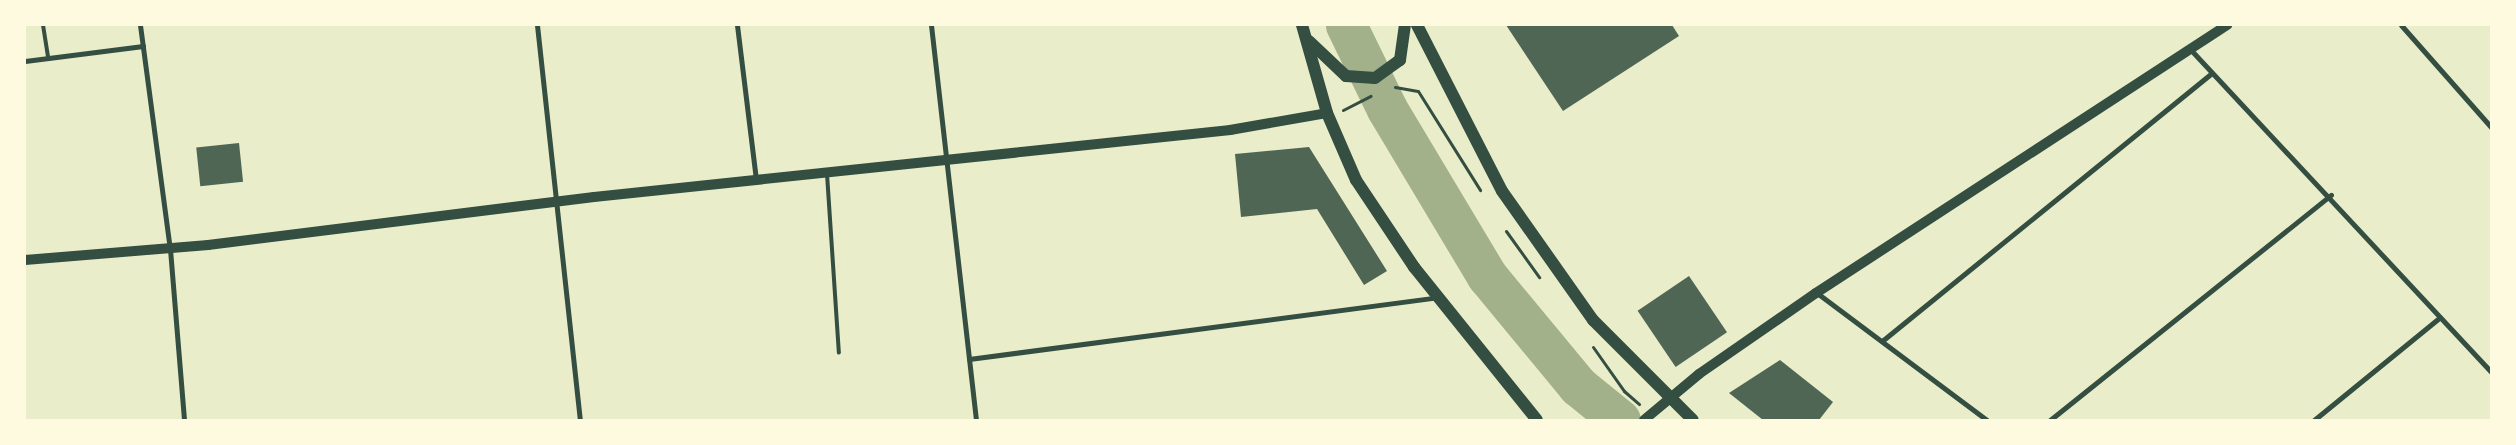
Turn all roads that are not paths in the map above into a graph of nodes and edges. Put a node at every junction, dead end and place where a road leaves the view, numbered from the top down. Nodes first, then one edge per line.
1 (43, 25) edge
2 (140, 25) edge
3 (537, 25) edge
4 (737, 25) edge
5 (931, 25) edge
6 (2227, 25) edge
7 (2401, 25) edge
8 (1409, 26) edge
9 (1304, 31) edge
10 (143, 46) junction
11 (2190, 49) junction
12 (48, 58) junction
13 (25, 61) edge
14 (2212, 73) junction
15 (1327, 113) junction
16 (2491, 127) edge
17 (946, 159) junction
18 (827, 172) junction
19 (756, 179) junction
20 (2331, 196) junction
21 (556, 203) junction
22 (170, 249) junction
23 (25, 260) edge
24 (1816, 293) junction
25 (1437, 297) junction
26 (2439, 318) junction
27 (1882, 341) junction
28 (839, 353) dead end
29 (969, 359) junction
30 (2491, 372) edge
31 (1668, 398) junction
32 (184, 420) edge
33 (580, 420) edge
34 (976, 420) edge
35 (1538, 420) edge
36 (1644, 420) edge
37 (1693, 420) edge
38 (1987, 420) edge
39 (2050, 420) edge
40 (2314, 420) edge

1 - 12 lane
2 - 10 street
3 - 21 street
4 - 19 street
5 - 17 street
6 - 11 main road
7 - 16 street
8 - 9 main road
8 - 31 main road
9 - 15 main road
10 - 12 street
10 - 22 street
11 - 14 street
11 - 24 main road
12 - 13 street
14 - 20 street
14 - 27 street
15 - 17 main road
15 - 25 main road
17 - 18 main road
17 - 29 street
18 - 19 main road
18 - 28 lane
19 - 21 main road
20 - 26 street
20 - 39 street
21 - 22 main road
21 - 33 street
22 - 23 main road
22 - 32 street
24 - 27 street
24 - 31 main road
25 - 29 street
25 - 35 main road
26 - 30 street
26 - 40 street
27 - 38 street
29 - 34 street
31 - 36 main road
31 - 37 main road

